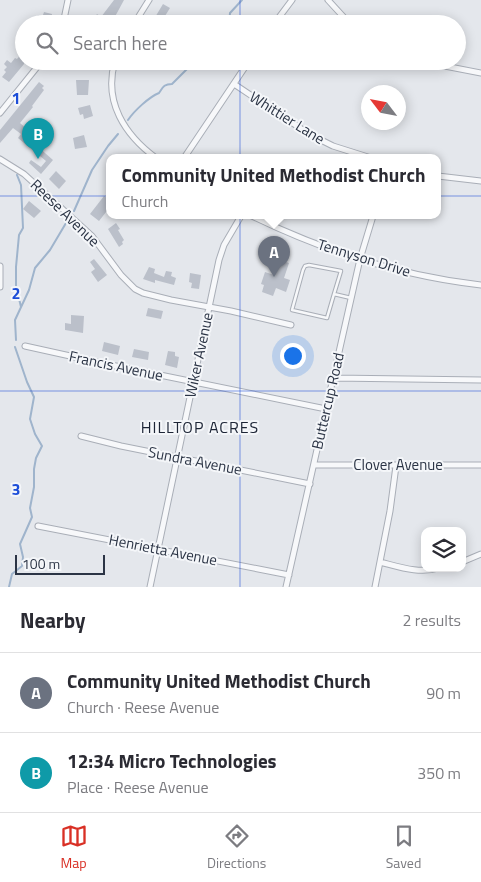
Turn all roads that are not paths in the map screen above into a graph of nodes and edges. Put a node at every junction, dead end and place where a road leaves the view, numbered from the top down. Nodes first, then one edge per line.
1 (68, 0) edge
2 (149, 0) edge
3 (292, 0) edge
4 (328, 0) edge
5 (65, 15) edge
6 (140, 15) edge
7 (281, 15) edge
8 (342, 15) edge
9 (35, 70) edge
10 (113, 70) edge
11 (243, 70) edge
12 (466, 70) edge
13 (481, 73) edge
14 (234, 84) junction
15 (0, 113) edge
16 (151, 154) edge
17 (187, 154) edge
18 (358, 154) edge
19 (0, 159) edge
20 (441, 176) edge
21 (481, 181) edge
22 (239, 219) edge
23 (259, 219) edge
24 (372, 219) edge
25 (360, 259) junction
26 (0, 266) edge
27 (481, 285) edge
28 (0, 287) edge
29 (334, 294) junction
30 (351, 298) junction
31 (209, 307) junction
32 (291, 325) dead end
33 (25, 346) dead end
34 (334, 378) junction
35 (481, 380) edge
36 (192, 382) junction
37 (326, 409) junction
38 (81, 436) dead end
39 (178, 457) junction
40 (314, 465) junction
41 (481, 465) edge
42 (396, 466) junction
43 (310, 484) junction
44 (38, 526) dead end
45 (158, 549) junction
46 (481, 554) edge
47 (466, 560) edge
48 (380, 562) junction
49 (421, 570) edge
50 (289, 576) junction
51 (150, 587) edge
52 (286, 587) edge
53 (375, 587) edge

1 - 5 street
2 - 6 street
3 - 7 street
4 - 8 street
9 - 15 street
10 - 16 street
11 - 14 street
12 - 13 street
14 - 17 street
14 - 18 street, Whittier Lane
19 - 31 street, Reese Avenue
20 - 21 street
22 - 31 street, Wiker Avenue
23 - 25 street, Tennyson Drive
24 - 25 street, Buttercup Road
25 - 27 street, Tennyson Drive
25 - 30 street, Buttercup Road
26 - 28 street
29 - 29 lane
29 - 30 lane
30 - 34 street, Buttercup Road
31 - 32 street, Reese Avenue
31 - 36 street, Wiker Avenue
33 - 36 street, Francis Avenue
34 - 35 street
34 - 37 street, Buttercup Road
36 - 37 street, Francis Avenue
36 - 39 street, Wiker Avenue
37 - 40 street, Buttercup Road
38 - 39 street, Sundra Avenue
39 - 43 street, Sundra Avenue
39 - 45 street, Wiker Avenue
40 - 42 street, Clover Avenue
40 - 43 street, Buttercup Road
41 - 42 street, Clover Avenue
42 - 48 street
43 - 50 street, Buttercup Road
44 - 45 street, Henrietta Avenue
45 - 50 street, Henrietta Avenue
45 - 51 street, Wiker Avenue
46 - 47 street
48 - 49 street
48 - 53 street
50 - 52 street, Buttercup Road

